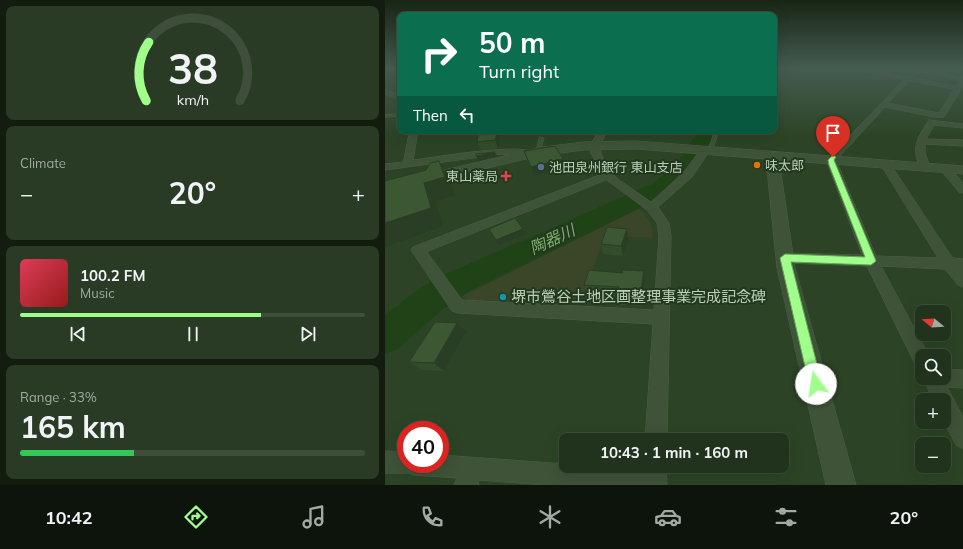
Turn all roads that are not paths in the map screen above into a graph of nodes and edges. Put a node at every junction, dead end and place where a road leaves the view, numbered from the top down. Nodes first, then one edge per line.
1 (386, 92) edge
2 (895, 92) edge
3 (956, 92) edge
4 (397, 97) edge
5 (883, 104) junction
6 (397, 115) edge
7 (385, 116) edge
8 (963, 126) edge
9 (413, 134) edge
10 (601, 134) edge
11 (715, 134) edge
12 (543, 138) dead end
13 (920, 141) junction
14 (963, 144) edge
15 (595, 146) junction
16 (706, 150) junction
17 (535, 153) junction
18 (772, 156) junction
19 (831, 160) junction
20 (407, 164) junction
21 (887, 165) junction
22 (385, 167) edge
23 (925, 167) junction
24 (945, 169) junction
25 (963, 170) edge
26 (607, 176) junction
27 (385, 188) edge
28 (963, 190) edge
29 (643, 202) junction
30 (785, 258) junction
31 (871, 261) junction
32 (956, 264) edge
33 (963, 281) edge
34 (661, 317) junction
35 (916, 349) edge
36 (951, 378) edge
37 (963, 379) edge
38 (951, 415) edge
39 (656, 433) edge
40 (963, 438) edge
41 (385, 462) edge
42 (397, 463) edge
43 (449, 472) edge
44 (470, 477) edge
45 (655, 478) edge
46 (841, 485) edge

1 - 4 street
2 - 5 street
3 - 5 street
5 - 19 street
6 - 7 lane
8 - 13 street
9 - 20 street
10 - 15 street
11 - 16 lane
12 - 17 lane
13 - 14 street
13 - 23 street
15 - 16 street
15 - 17 street
15 - 26 street
16 - 18 street
16 - 29 street
17 - 20 street
17 - 27 street
18 - 19 street
18 - 30 street
19 - 21 street
19 - 31 street
20 - 22 street
21 - 23 street
21 - 32 street
23 - 24 street
24 - 25 street
24 - 28 street
26 - 29 street
26 - 34 street
29 - 34 street
30 - 31 street
30 - 46 street
31 - 32 street
31 - 35 street
32 - 33 street
34 - 39 street
36 - 37 street
38 - 40 street
41 - 42 street
43 - 44 street
44 - 45 street

